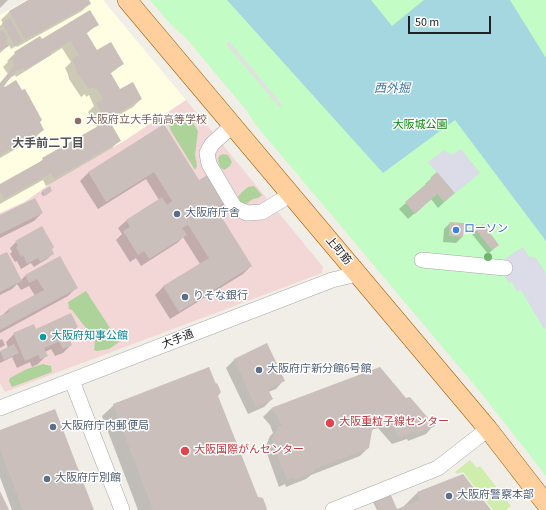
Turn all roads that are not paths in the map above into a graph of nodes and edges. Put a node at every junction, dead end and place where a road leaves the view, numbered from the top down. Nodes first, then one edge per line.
1 (127, 0) edge
2 (232, 126) junction
3 (290, 195) junction
4 (422, 260) dead end
5 (505, 268) dead end
6 (357, 274) junction
7 (72, 381) junction
8 (1, 405) edge
9 (488, 429) junction
10 (546, 504) edge
11 (122, 510) edge
12 (333, 510) edge

1 - 2 main road, 上町筋
2 - 3 main road, 上町筋
2 - 3 street
3 - 6 main road, 上町筋
4 - 5 street
6 - 7 street, 大手通
6 - 9 main road, 上町筋
7 - 8 street, 大手通
7 - 11 street
9 - 10 main road, 上町筋
9 - 12 street

